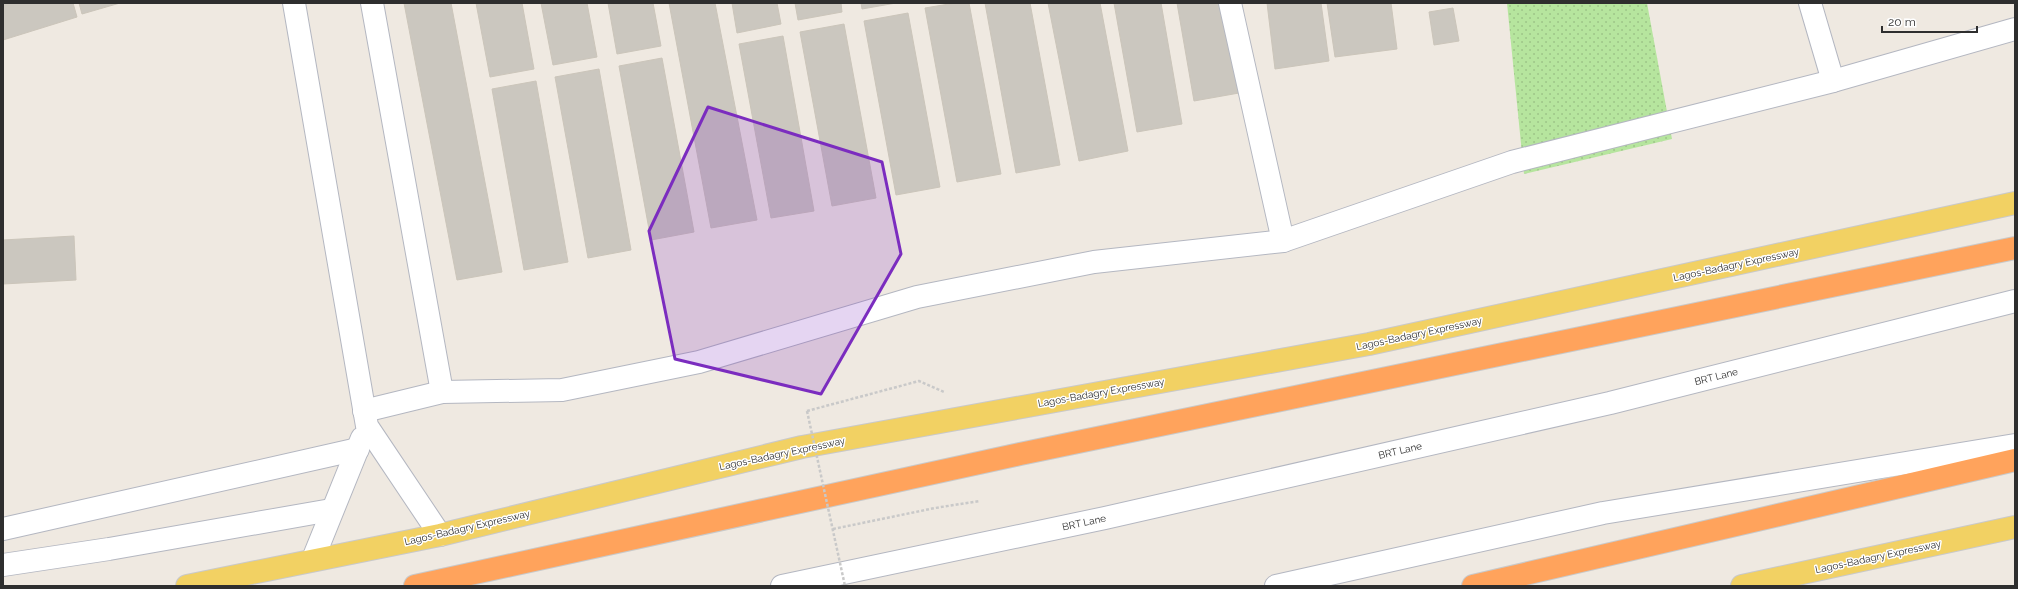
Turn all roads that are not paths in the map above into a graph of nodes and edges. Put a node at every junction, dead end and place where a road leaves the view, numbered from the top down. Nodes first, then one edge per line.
1 (294, 3) edge
2 (372, 3) edge
3 (1230, 3) edge
4 (1810, 3) edge
5 (2015, 29) edge
6 (1833, 81) junction
7 (2015, 203) edge
8 (1283, 241) junction
9 (2015, 248) edge
10 (2015, 301) edge
11 (442, 392) junction
12 (365, 418) junction
13 (2015, 445) edge
14 (358, 449) junction
15 (2015, 460) edge
16 (331, 510) junction
17 (2015, 527) edge
18 (3, 529) edge
19 (440, 535) junction
20 (313, 560) junction
21 (3, 564) edge
22 (187, 586) edge
23 (415, 586) edge
24 (782, 586) edge
25 (1276, 586) edge
26 (1473, 586) edge
27 (1742, 586) edge

1 - 12 street
2 - 11 street
3 - 8 street
4 - 6 street
5 - 6 street
6 - 8 street
7 - 19 main road, Lagos-Badagry Expressway
8 - 11 street
9 - 23 highway
10 - 24 street, BRT Lane
11 - 12 street
12 - 14 street
12 - 19 street
13 - 25 street
14 - 16 street
14 - 18 street
15 - 26 highway
16 - 20 street
16 - 21 street
17 - 27 main road, Lagos-Badagry Expressway
19 - 20 main road, Lagos-Badagry Expressway
20 - 22 main road, Lagos-Badagry Expressway

